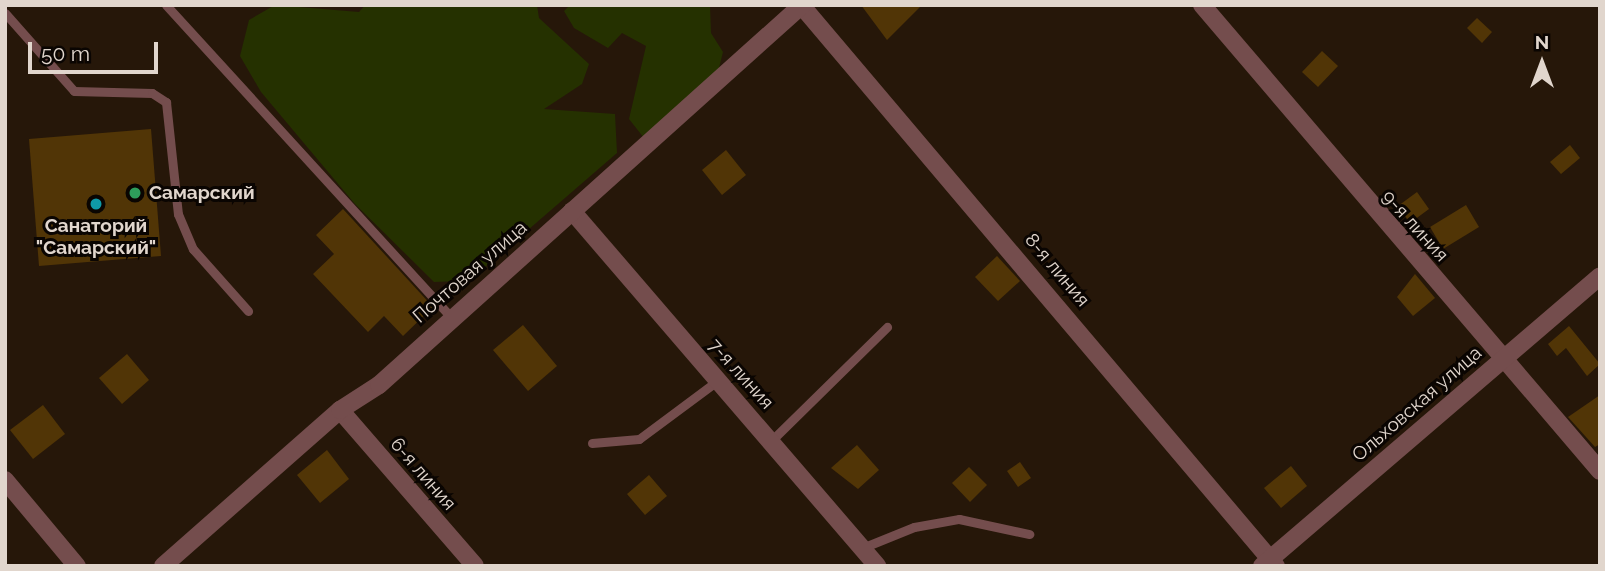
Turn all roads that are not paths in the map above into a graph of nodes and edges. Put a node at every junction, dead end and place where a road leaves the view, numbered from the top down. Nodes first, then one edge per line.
1 (166, 5) edge
2 (801, 5) edge
3 (1202, 5) edge
4 (5, 13) edge
5 (572, 211) junction
6 (1600, 276) edge
7 (248, 312) dead end
8 (449, 316) junction
9 (887, 327) dead end
10 (1504, 356) junction
11 (718, 381) junction
12 (340, 410) junction
13 (773, 439) junction
14 (592, 443) dead end
15 (1600, 471) edge
16 (5, 480) edge
17 (1029, 534) dead end
18 (862, 548) junction
19 (1270, 563) edge
20 (76, 566) edge
21 (163, 566) edge
22 (475, 566) edge
23 (877, 566) edge

1 - 8 lane
2 - 5 street, Почтовая улица
2 - 19 street, 8-я линия
3 - 10 street, 9-я линия
4 - 7 lane
5 - 8 street, Почтовая улица
5 - 11 street, 7-я линия
6 - 10 street, Ольховская улица
8 - 12 street, Почтовая улица
9 - 13 lane
10 - 15 street, 9-я линия
10 - 19 street, Ольховская улица
11 - 13 street, 7-я линия
11 - 14 lane
12 - 21 street, Почтовая улица
12 - 22 street, 6-я линия
13 - 18 street, 7-я линия
16 - 20 street
17 - 18 lane
18 - 23 street, 7-я линия

